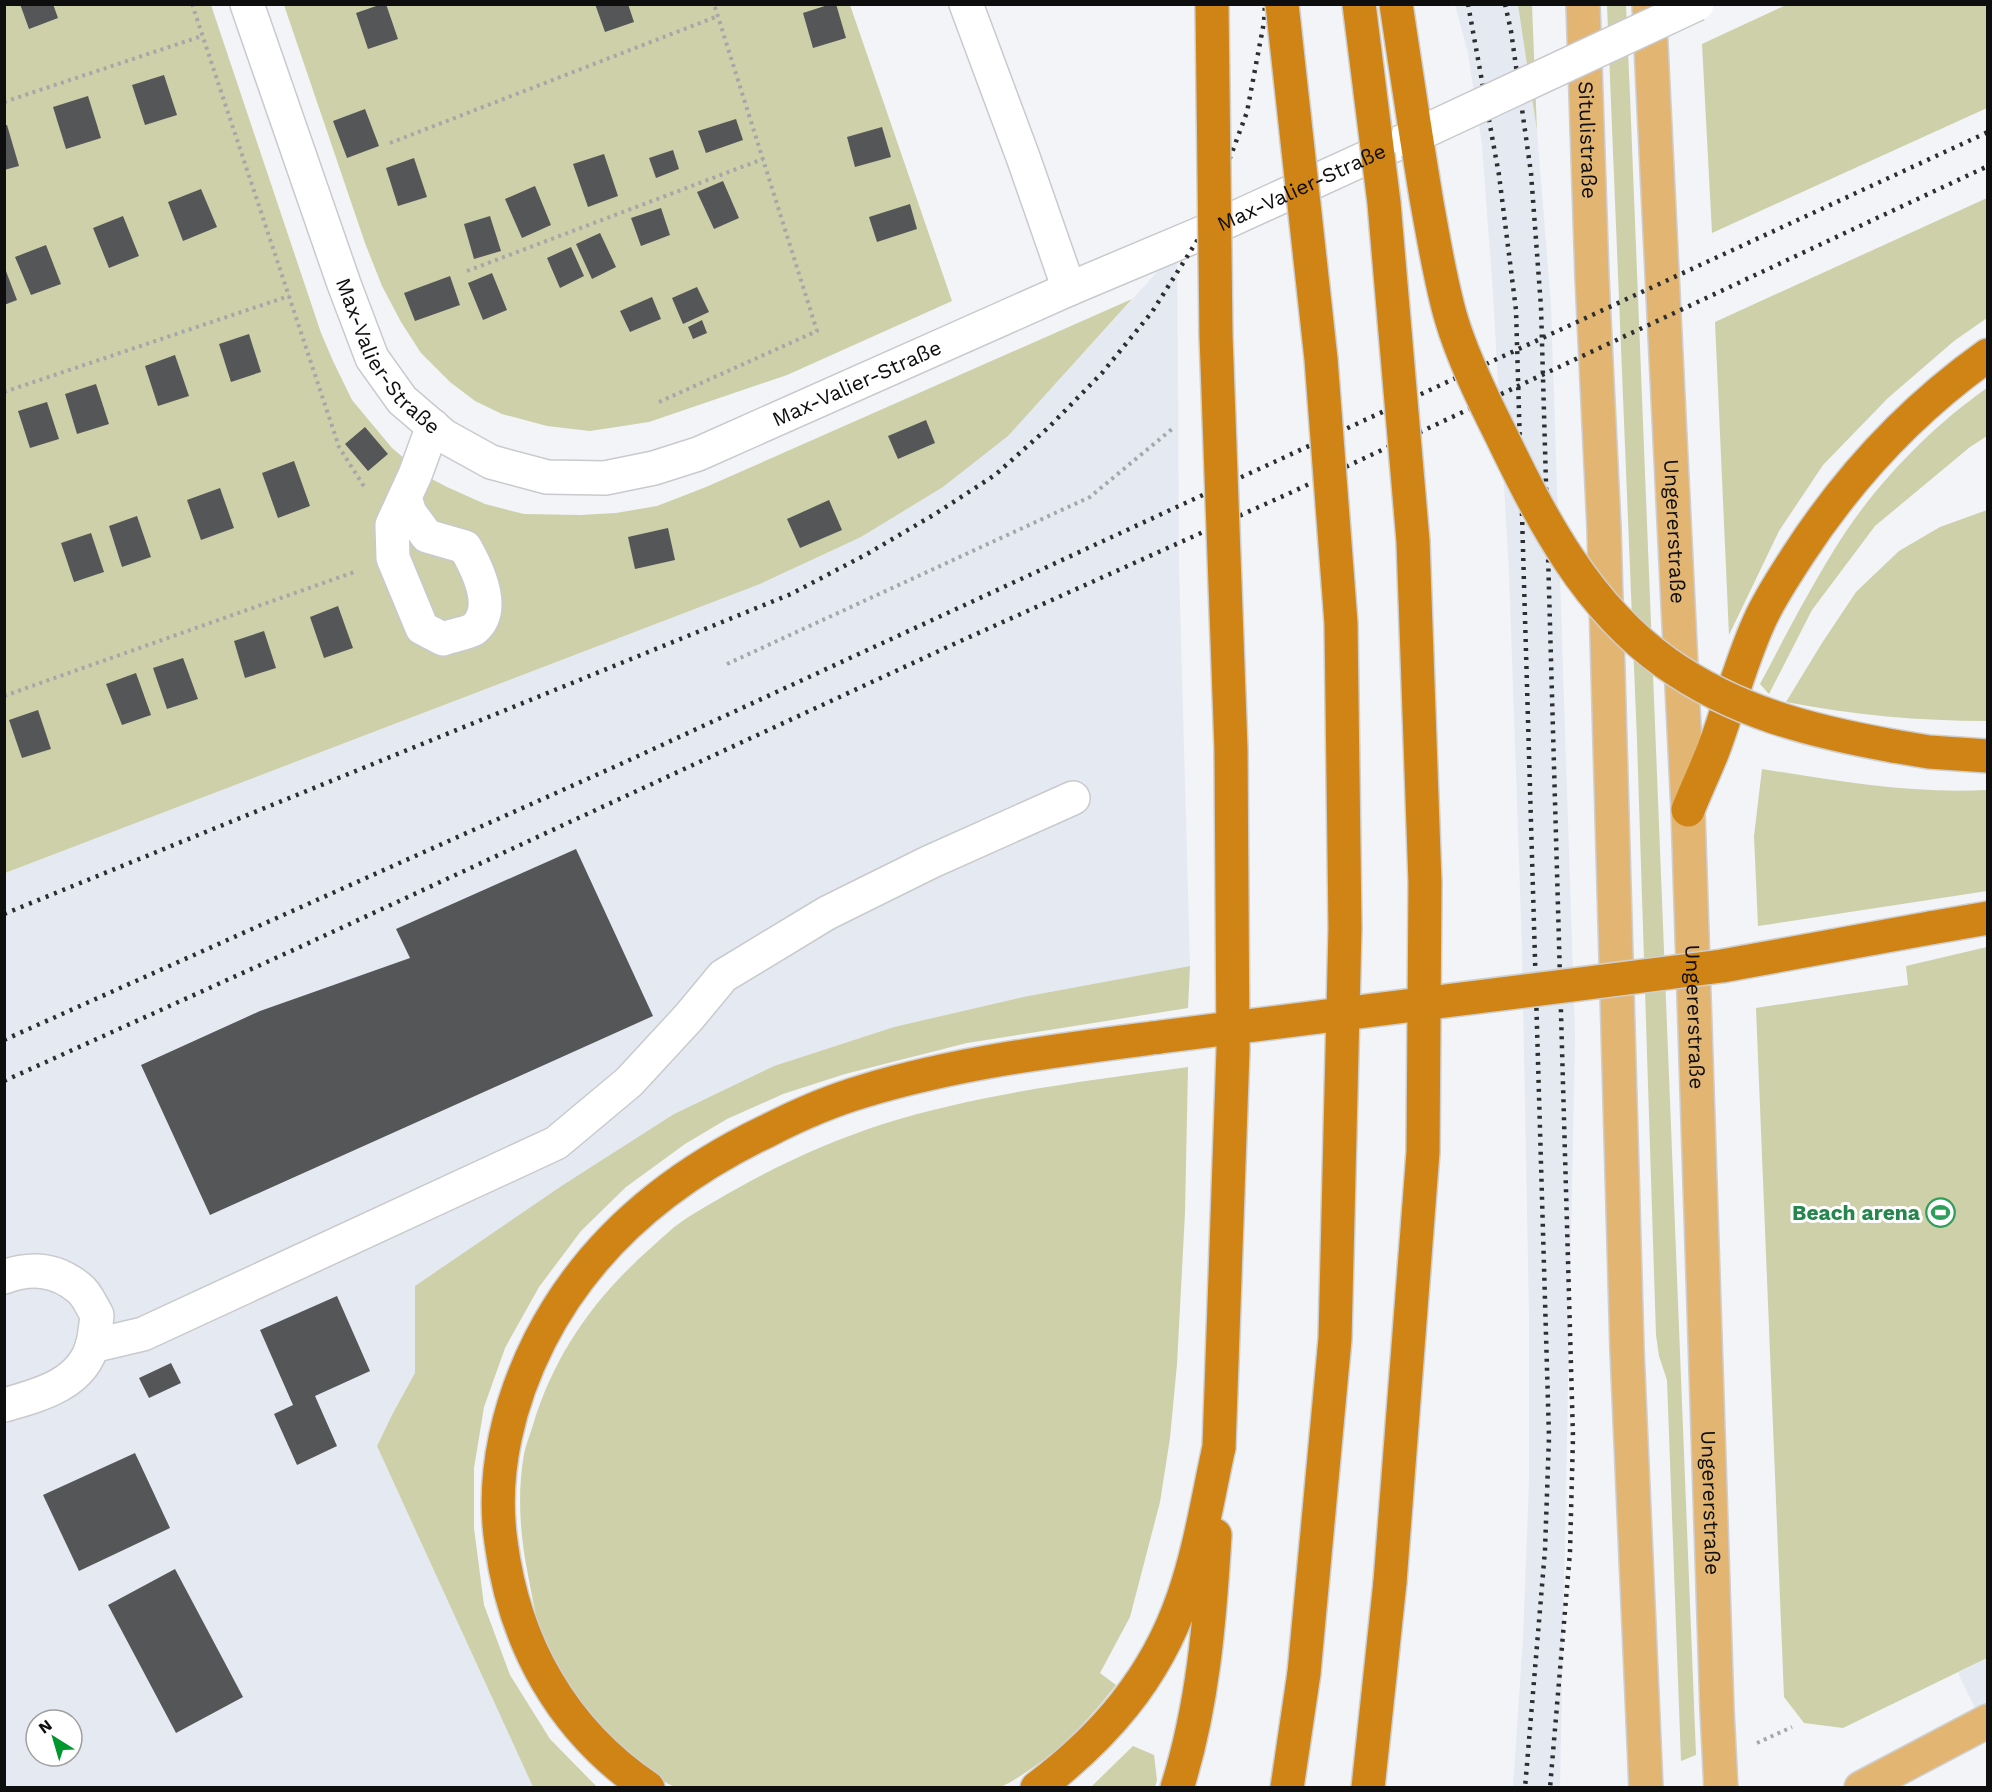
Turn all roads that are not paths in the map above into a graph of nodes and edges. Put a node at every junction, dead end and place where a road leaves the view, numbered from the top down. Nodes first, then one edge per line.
1 (247, 4) edge
2 (966, 4) edge
3 (1212, 4) edge
4 (1282, 4) edge
5 (1359, 4) edge
6 (1396, 4) edge
7 (1583, 4) edge
8 (1649, 4) edge
9 (1697, 4) edge
10 (1069, 289) junction
11 (1988, 355) edge
12 (433, 426) junction
13 (398, 512) junction
14 (1988, 756) edge
15 (1073, 798) dead end
16 (1688, 810) junction
17 (1988, 918) edge
18 (4, 1276) edge
19 (92, 1346) junction
20 (4, 1405) edge
21 (1219, 1447) junction
22 (1988, 1721) edge
23 (648, 1788) edge
24 (1037, 1788) edge
25 (1177, 1788) edge
26 (1287, 1788) edge
27 (1368, 1788) edge
28 (1646, 1788) edge
29 (1721, 1788) edge
30 (1861, 1788) edge

1 - 12 street, Max-Valier-Straße
2 - 10 street
3 - 21 highway, bridge
4 - 26 highway, bridge
5 - 27 highway, bridge
6 - 14 highway, bridge
7 - 28 main road, Situlistraße
8 - 16 main road, Ungererstraße
9 - 10 street, Max-Valier-Straße, bridge
10 - 12 street, Max-Valier-Straße
11 - 16 highway
12 - 13 street
13 - 13 street
15 - 19 street
16 - 29 main road, Ungererstraße
17 - 23 highway, bridge
18 - 19 street
19 - 20 street
21 - 24 highway
21 - 25 highway
22 - 30 main road

